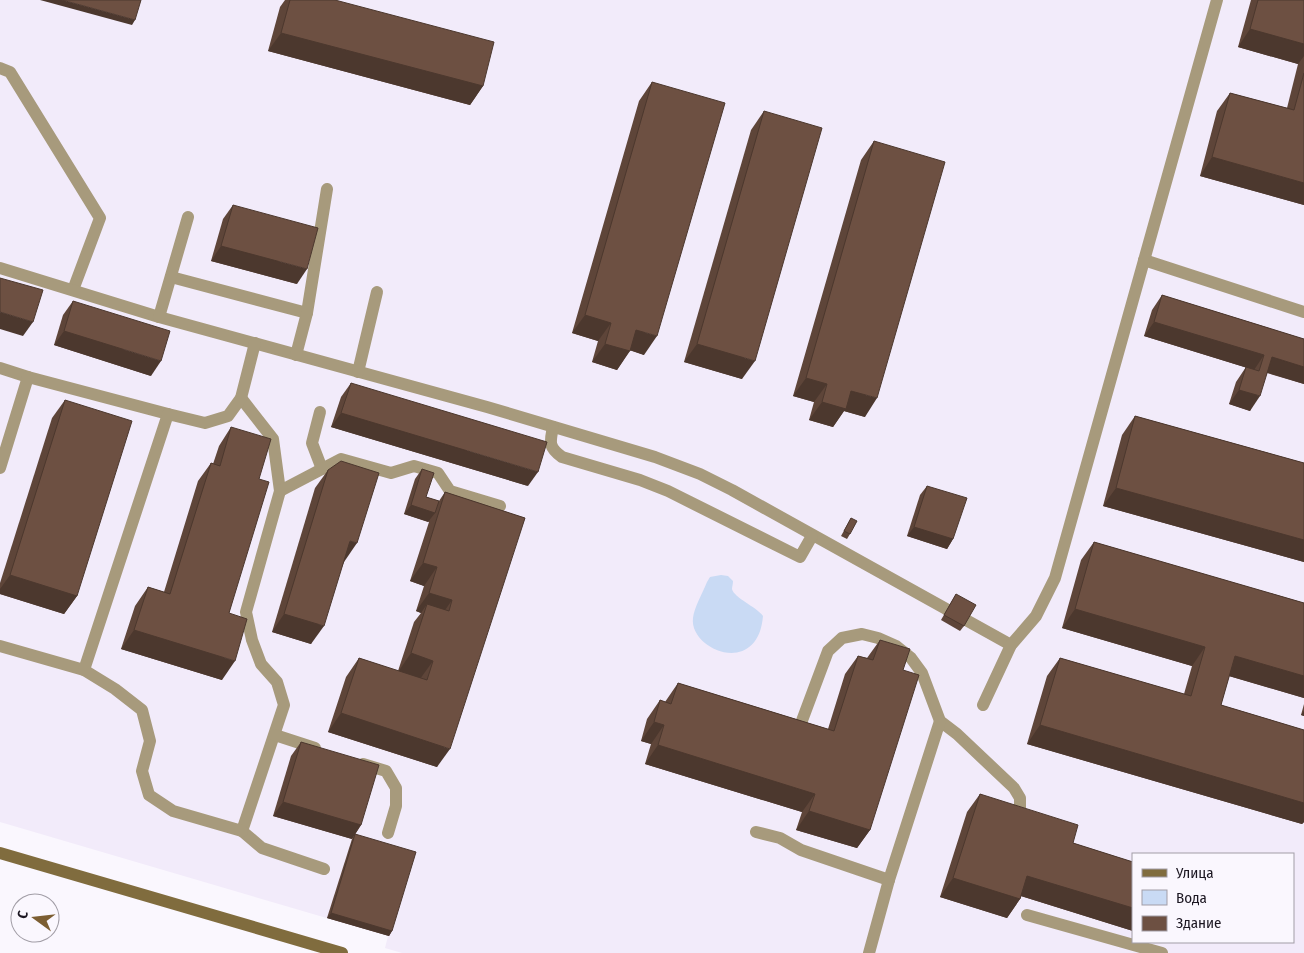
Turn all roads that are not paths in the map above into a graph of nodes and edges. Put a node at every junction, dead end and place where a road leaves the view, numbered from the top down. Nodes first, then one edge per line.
1 (1217, 0) edge
2 (0, 68) edge
3 (327, 189) dead end
4 (188, 217) dead end
5 (1144, 260) junction
6 (0, 268) edge
7 (171, 277) junction
8 (73, 290) junction
9 (377, 292) dead end
10 (1304, 312) edge
11 (307, 313) junction
12 (159, 317) junction
13 (255, 343) junction
14 (296, 355) junction
15 (0, 368) edge
16 (358, 372) junction
17 (28, 377) junction
18 (241, 398) junction
19 (320, 412) dead end
20 (168, 414) junction
21 (553, 427) junction
22 (0, 468) edge
23 (322, 469) junction
24 (280, 491) junction
25 (500, 506) dead end
26 (812, 536) junction
27 (1011, 645) junction
28 (0, 646) edge
29 (84, 670) junction
30 (983, 704) dead end
31 (940, 721) junction
32 (797, 734) edge
33 (275, 735) junction
34 (330, 753) edge
35 (349, 759) edge
36 (1020, 823) edge
37 (242, 830) junction
38 (756, 832) dead end
39 (388, 833) dead end
40 (0, 853) edge
41 (324, 869) dead end
42 (889, 880) junction
43 (1027, 915) dead end
44 (1132, 942) edge
45 (1136, 943) edge
46 (1159, 949) edge
47 (342, 953) edge
48 (869, 953) edge

1 - 5 lane
2 - 8 lane
3 - 11 lane
4 - 7 lane
5 - 10 lane
5 - 27 lane
6 - 8 lane
7 - 11 lane
7 - 12 lane
8 - 12 lane
9 - 16 lane
11 - 14 lane
12 - 13 lane
13 - 14 lane
13 - 18 lane
14 - 16 lane
15 - 17 lane
16 - 21 lane
17 - 20 lane
17 - 22 lane
18 - 20 lane
18 - 24 lane
19 - 23 lane
20 - 29 lane
21 - 26 lane
21 - 26 lane
23 - 24 lane
23 - 25 lane
24 - 33 lane
26 - 27 lane
27 - 30 lane
28 - 29 lane
29 - 37 lane
31 - 32 lane
31 - 36 lane
31 - 42 lane
33 - 34 lane
33 - 37 lane
35 - 39 lane
37 - 41 lane
38 - 42 lane
40 - 47 main road
42 - 48 lane
43 - 44 lane
45 - 46 lane

